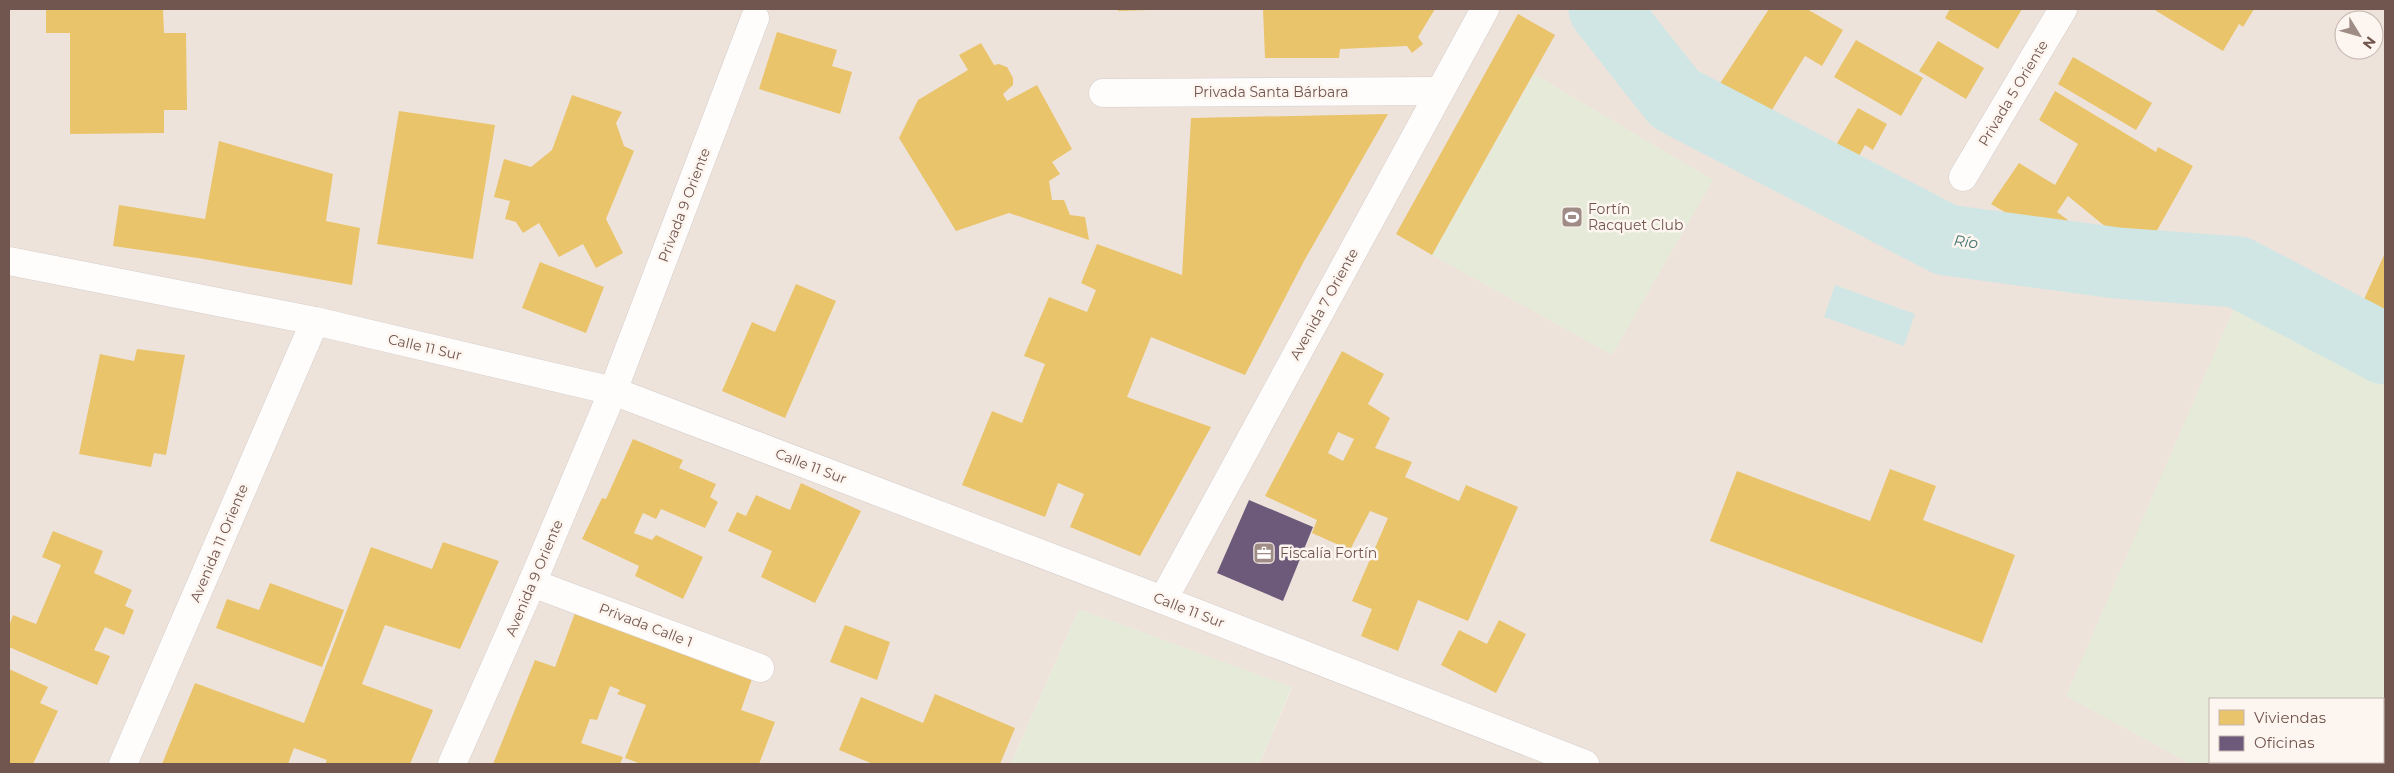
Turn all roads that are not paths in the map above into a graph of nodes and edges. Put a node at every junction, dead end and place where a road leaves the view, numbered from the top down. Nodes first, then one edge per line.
1 (1485, 9) edge
2 (2063, 9) edge
3 (755, 18) dead end
4 (1440, 90) junction
5 (1103, 93) dead end
6 (1963, 177) dead end
7 (9, 261) edge
8 (315, 321) junction
9 (613, 391) junction
10 (532, 583) junction
11 (1163, 600) junction
12 (760, 668) dead end
13 (124, 764) edge
14 (452, 764) edge
15 (1585, 764) edge

1 - 4 street, Avenida 7 Oriente
2 - 6 street, Privada 5 Oriente
3 - 9 street, Privada 9 Oriente
4 - 5 street, Privada Santa Bárbara
4 - 11 street, Avenida 7 Oriente
7 - 8 street, Calle 11 Sur
8 - 9 street, Calle 11 Sur
8 - 13 street, Avenida 11 Oriente
9 - 10 street, Avenida 9 Oriente
9 - 11 street, Calle 11 Sur
10 - 12 street, Privada Calle 1
10 - 14 street, Avenida 9 Oriente
11 - 15 street, Calle 11 Sur

